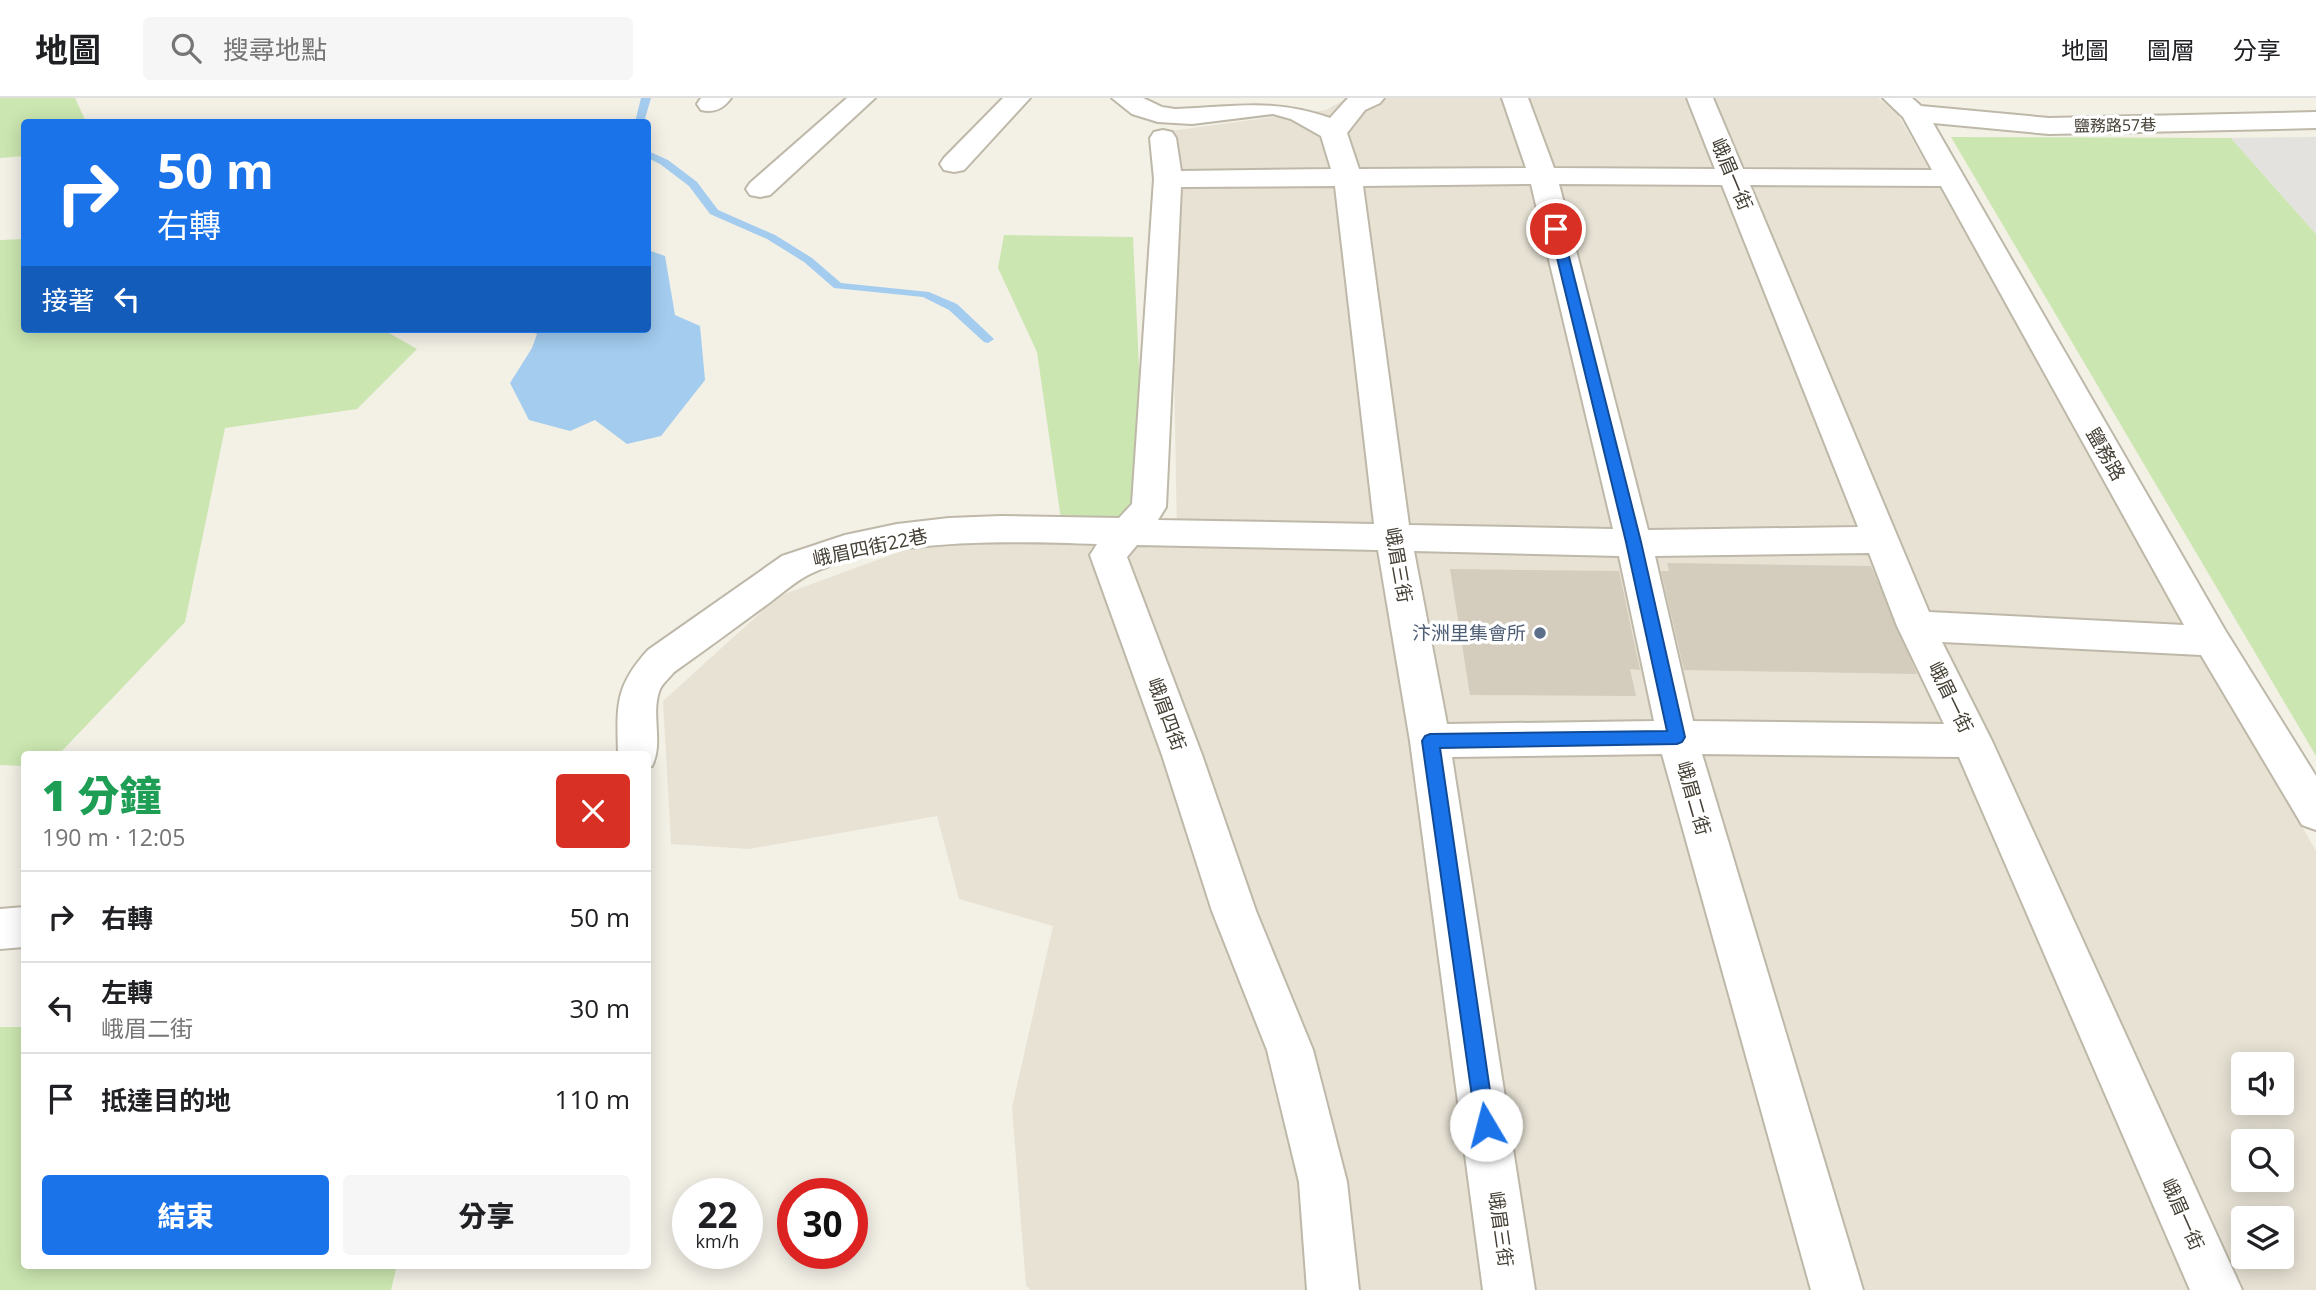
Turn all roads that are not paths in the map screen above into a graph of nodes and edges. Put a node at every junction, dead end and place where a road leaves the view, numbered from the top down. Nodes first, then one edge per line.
1 (862, 98) edge
2 (1017, 98) edge
3 (1125, 98) edge
4 (1371, 98) edge
5 (1515, 98) edge
6 (1700, 98) edge
7 (1905, 105) edge
8 (2316, 120) edge
9 (1333, 132) junction
10 (1163, 138) dead end
11 (954, 164) dead end
12 (1543, 176) junction
13 (1348, 177) junction
14 (1734, 178) junction
15 (1949, 178) junction
16 (1168, 179) junction
17 (760, 189) dead end
18 (1127, 533) junction
19 (1393, 536) junction
20 (1882, 540) junction
21 (1634, 542) junction
22 (1916, 626) junction
23 (2212, 642) junction
24 (1677, 737) junction
25 (1430, 741) junction
26 (1972, 741) junction
27 (638, 751) edge
28 (2316, 812) edge
29 (21, 927) edge
30 (0, 929) edge
31 (1333, 1290) edge
32 (1509, 1290) edge
33 (1837, 1290) edge
34 (2216, 1290) edge

1 - 17 street
2 - 11 street
3 - 9 street
4 - 9 street
5 - 12 street, 峨眉二街
6 - 14 street, 峨眉一街
7 - 8 street, 鹽務路57巷
7 - 15 street, 鹽務路
9 - 13 street, 峨眉三街
10 - 16 street, 峨眉四街
12 - 13 street
12 - 14 street
12 - 21 street, 峨眉二街
13 - 16 street
13 - 19 street, 峨眉三街
14 - 15 street
14 - 20 street, 峨眉一街
15 - 23 street, 鹽務路
16 - 18 street, 峨眉四街
18 - 19 street, 峨眉四街22巷
18 - 27 street, 峨眉四街22巷
18 - 31 street, 峨眉四街
19 - 21 street, 峨眉四街22巷
19 - 25 street, 峨眉三街
20 - 21 street, 峨眉四街22巷
20 - 22 street, 峨眉一街
21 - 24 street, 峨眉二街
22 - 23 street
22 - 26 street, 峨眉一街
23 - 28 street, 鹽務路
24 - 25 street
24 - 26 street
24 - 33 street, 峨眉二街
25 - 32 street, 峨眉三街
26 - 34 street, 峨眉一街
29 - 30 street

